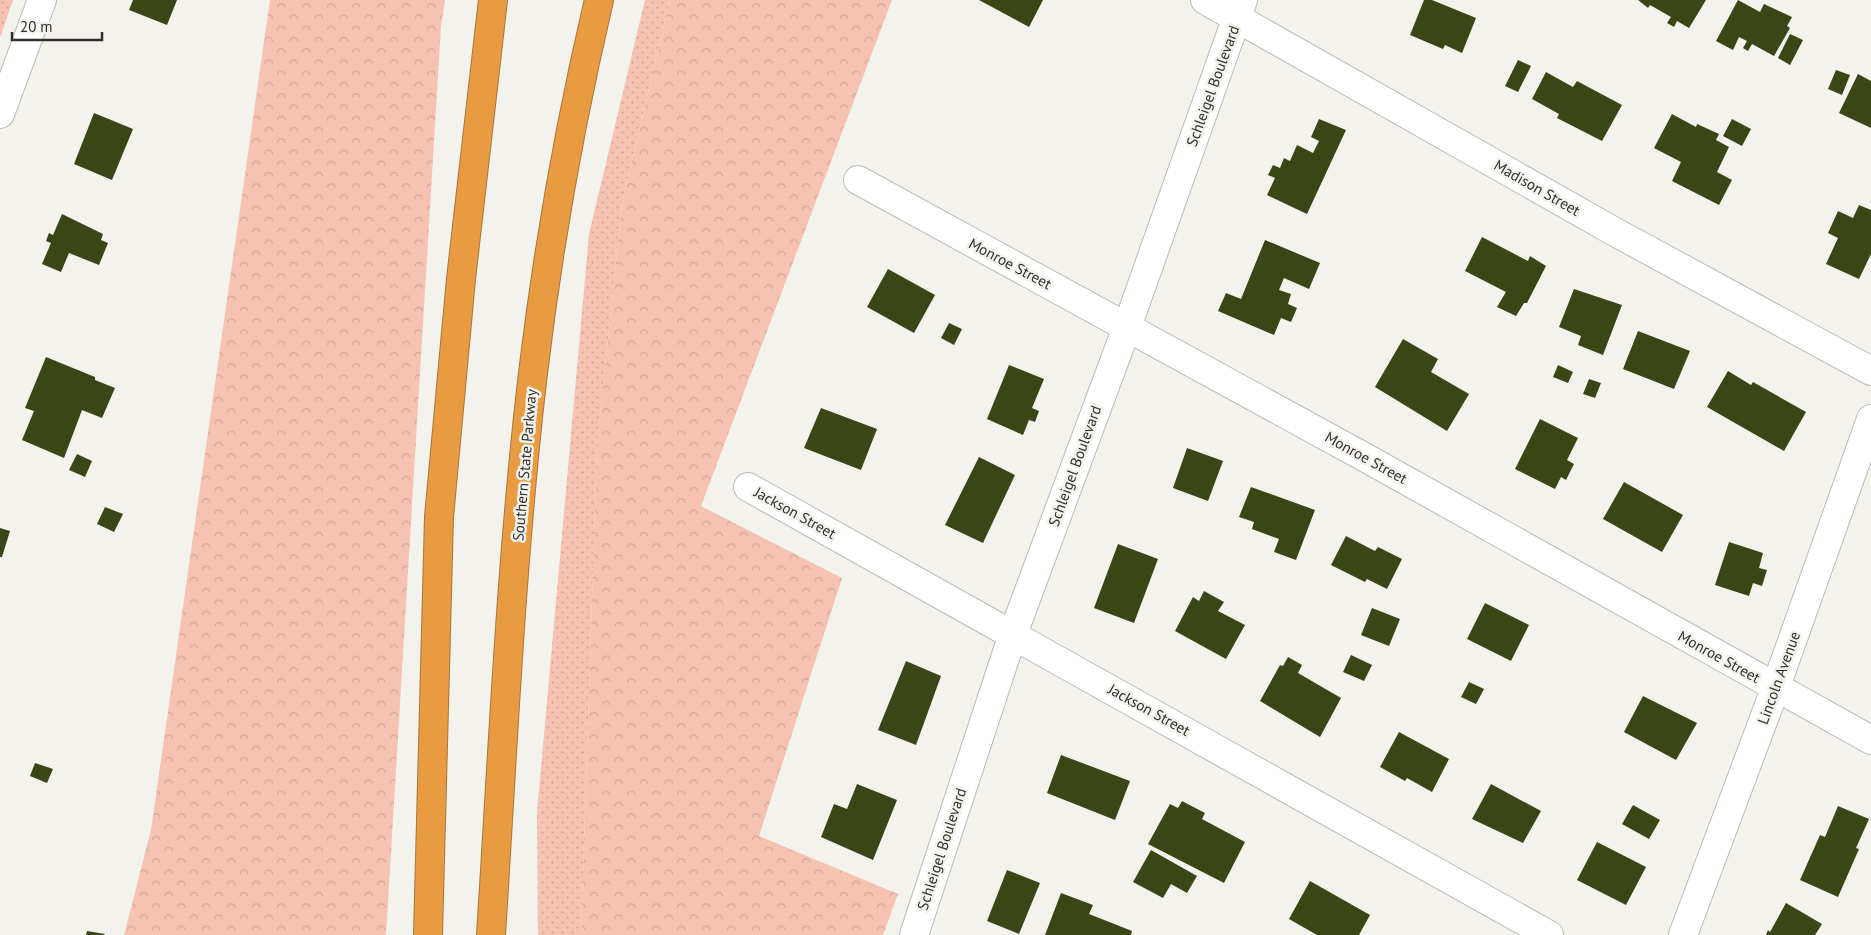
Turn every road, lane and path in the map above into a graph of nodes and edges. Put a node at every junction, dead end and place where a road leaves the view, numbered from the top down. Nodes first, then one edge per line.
1 (42, 0) edge
2 (493, 0) edge
3 (599, 0) edge
4 (1205, 0) edge
5 (1240, 9) edge
6 (0, 114) edge
7 (858, 180) dead end
8 (1127, 327) junction
9 (1871, 371) edge
10 (1871, 419) edge
11 (748, 487) dead end
12 (1012, 634) junction
13 (1775, 689) junction
14 (1871, 740) edge
15 (428, 935) edge
16 (491, 935) edge
17 (914, 935) edge
18 (1549, 935) edge
19 (1684, 935) edge

1 - 6 street
2 - 15 highway
3 - 16 highway, Southern State Parkway
4 - 5 street, Madison Street
5 - 8 street, Schleigel Boulevard
5 - 9 street, Madison Street
7 - 8 street, Monroe Street
8 - 12 street, Schleigel Boulevard
8 - 13 street, Monroe Street
10 - 13 street, Lincoln Avenue
11 - 12 street, Jackson Street
12 - 17 street, Schleigel Boulevard
12 - 18 street, Jackson Street
13 - 14 street, Monroe Street
13 - 19 street, Lincoln Avenue

